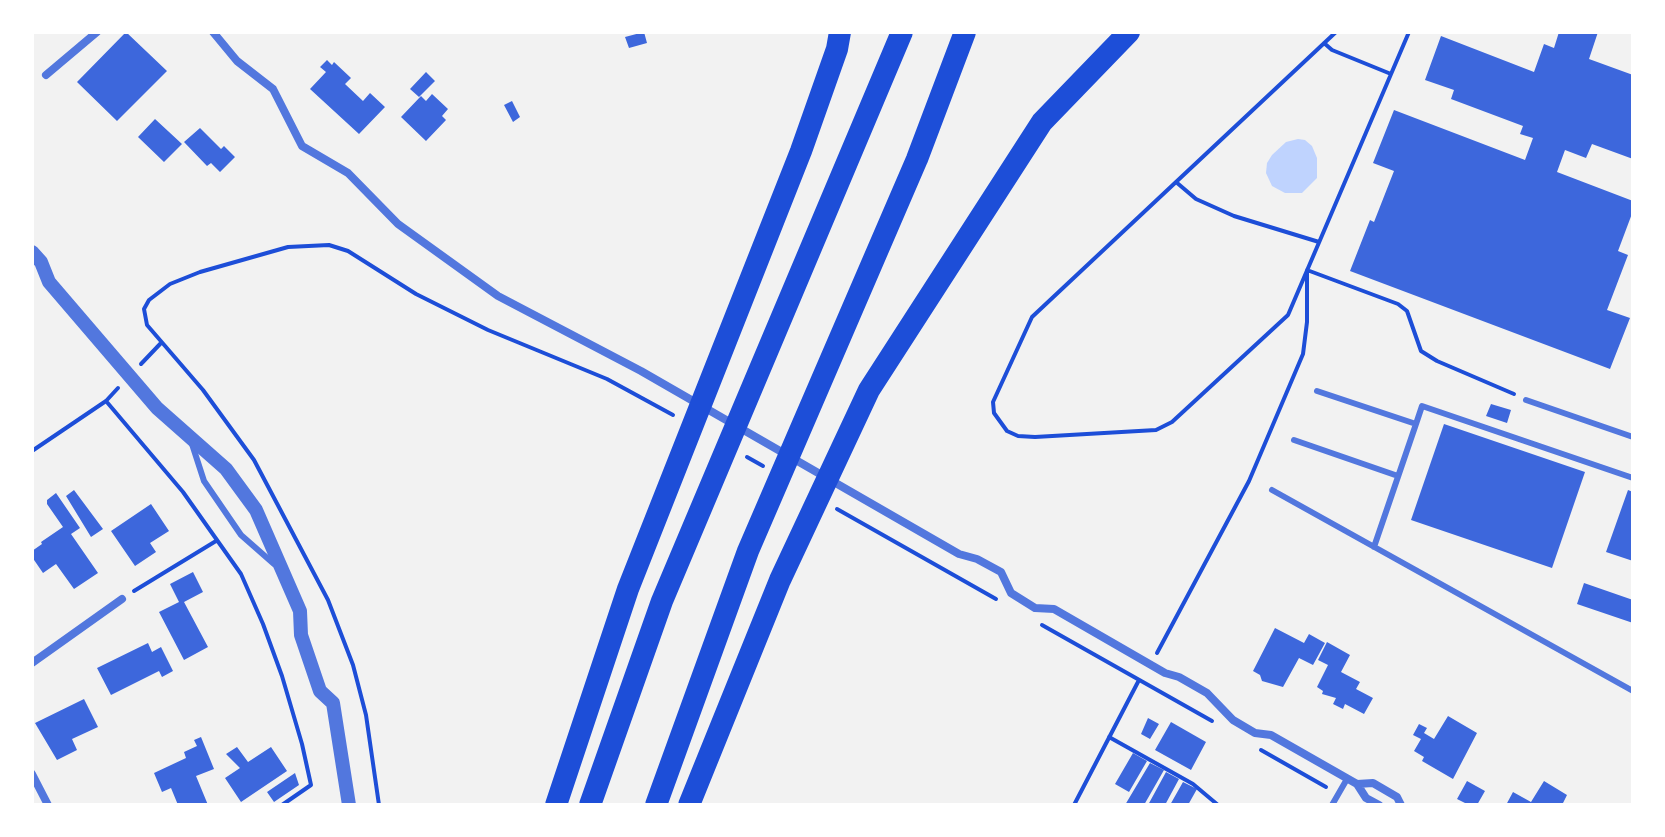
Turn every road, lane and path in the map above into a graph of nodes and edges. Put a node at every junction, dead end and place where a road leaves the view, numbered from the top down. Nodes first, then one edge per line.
1 (97, 32) edge
2 (213, 32) edge
3 (840, 32) edge
4 (902, 32) edge
5 (965, 32) edge
6 (1129, 32) edge
7 (1336, 32) edge
8 (1409, 32) edge
9 (1324, 43) junction
10 (1391, 74) junction
11 (46, 75) dead end
12 (1176, 182) junction
13 (1319, 242) junction
14 (32, 252) edge
15 (1307, 270) junction
16 (129, 376) junction
17 (1317, 391) dead end
18 (1526, 400) joint
19 (106, 401) junction
20 (686, 422) dead end
21 (1416, 424) junction
22 (190, 436) junction
23 (1633, 437) edge
24 (1294, 440) dead end
25 (32, 451) edge
26 (741, 453) dead end
27 (768, 469) dead end
28 (1398, 476) junction
29 (1633, 478) edge
30 (1272, 490) dead end
31 (837, 509) dead end
32 (216, 541) junction
33 (1374, 547) junction
34 (279, 569) junction
35 (122, 599) joint
36 (1009, 606) dead end
37 (1035, 620) dead end
38 (32, 663) edge
39 (1150, 665) junction
40 (1139, 679) junction
41 (1633, 691) edge
42 (1219, 725) dead end
43 (1109, 737) junction
44 (1259, 748) dead end
45 (32, 774) edge
46 (1347, 779) junction
47 (1357, 784) junction
48 (1338, 795) junction
49 (48, 805) edge
50 (282, 805) edge
51 (349, 805) edge
52 (556, 805) edge
53 (590, 805) edge
54 (656, 805) edge
55 (689, 805) edge
56 (1074, 805) edge
57 (1218, 805) edge
58 (1332, 805) edge
59 (1379, 805) edge
60 (1401, 805) edge

1 - 11 street
2 - 39 street
3 - 52 highway
4 - 53 highway
5 - 54 highway
6 - 55 highway
7 - 9 path
8 - 10 path
9 - 10 path
9 - 12 path
10 - 13 path
12 - 13 path
12 - 15 path
13 - 15 path
14 - 16 street
15 - 18 path
15 - 39 path
16 - 19 path
16 - 20 path
16 - 22 street
17 - 21 lane
18 - 23 lane
19 - 25 path
19 - 32 path
21 - 28 lane
21 - 29 lane
22 - 34 street
22 - 34 lane
24 - 28 lane
26 - 27 path
28 - 33 lane
30 - 33 lane
31 - 36 path
32 - 35 path
32 - 50 path
33 - 41 lane
34 - 51 street
35 - 38 street
37 - 40 path
39 - 40 path
39 - 46 street
40 - 42 path
40 - 43 path
43 - 56 path
43 - 57 path
44 - 48 path
45 - 49 street
46 - 47 street
46 - 48 lane
47 - 59 street
47 - 60 street
48 - 58 lane

